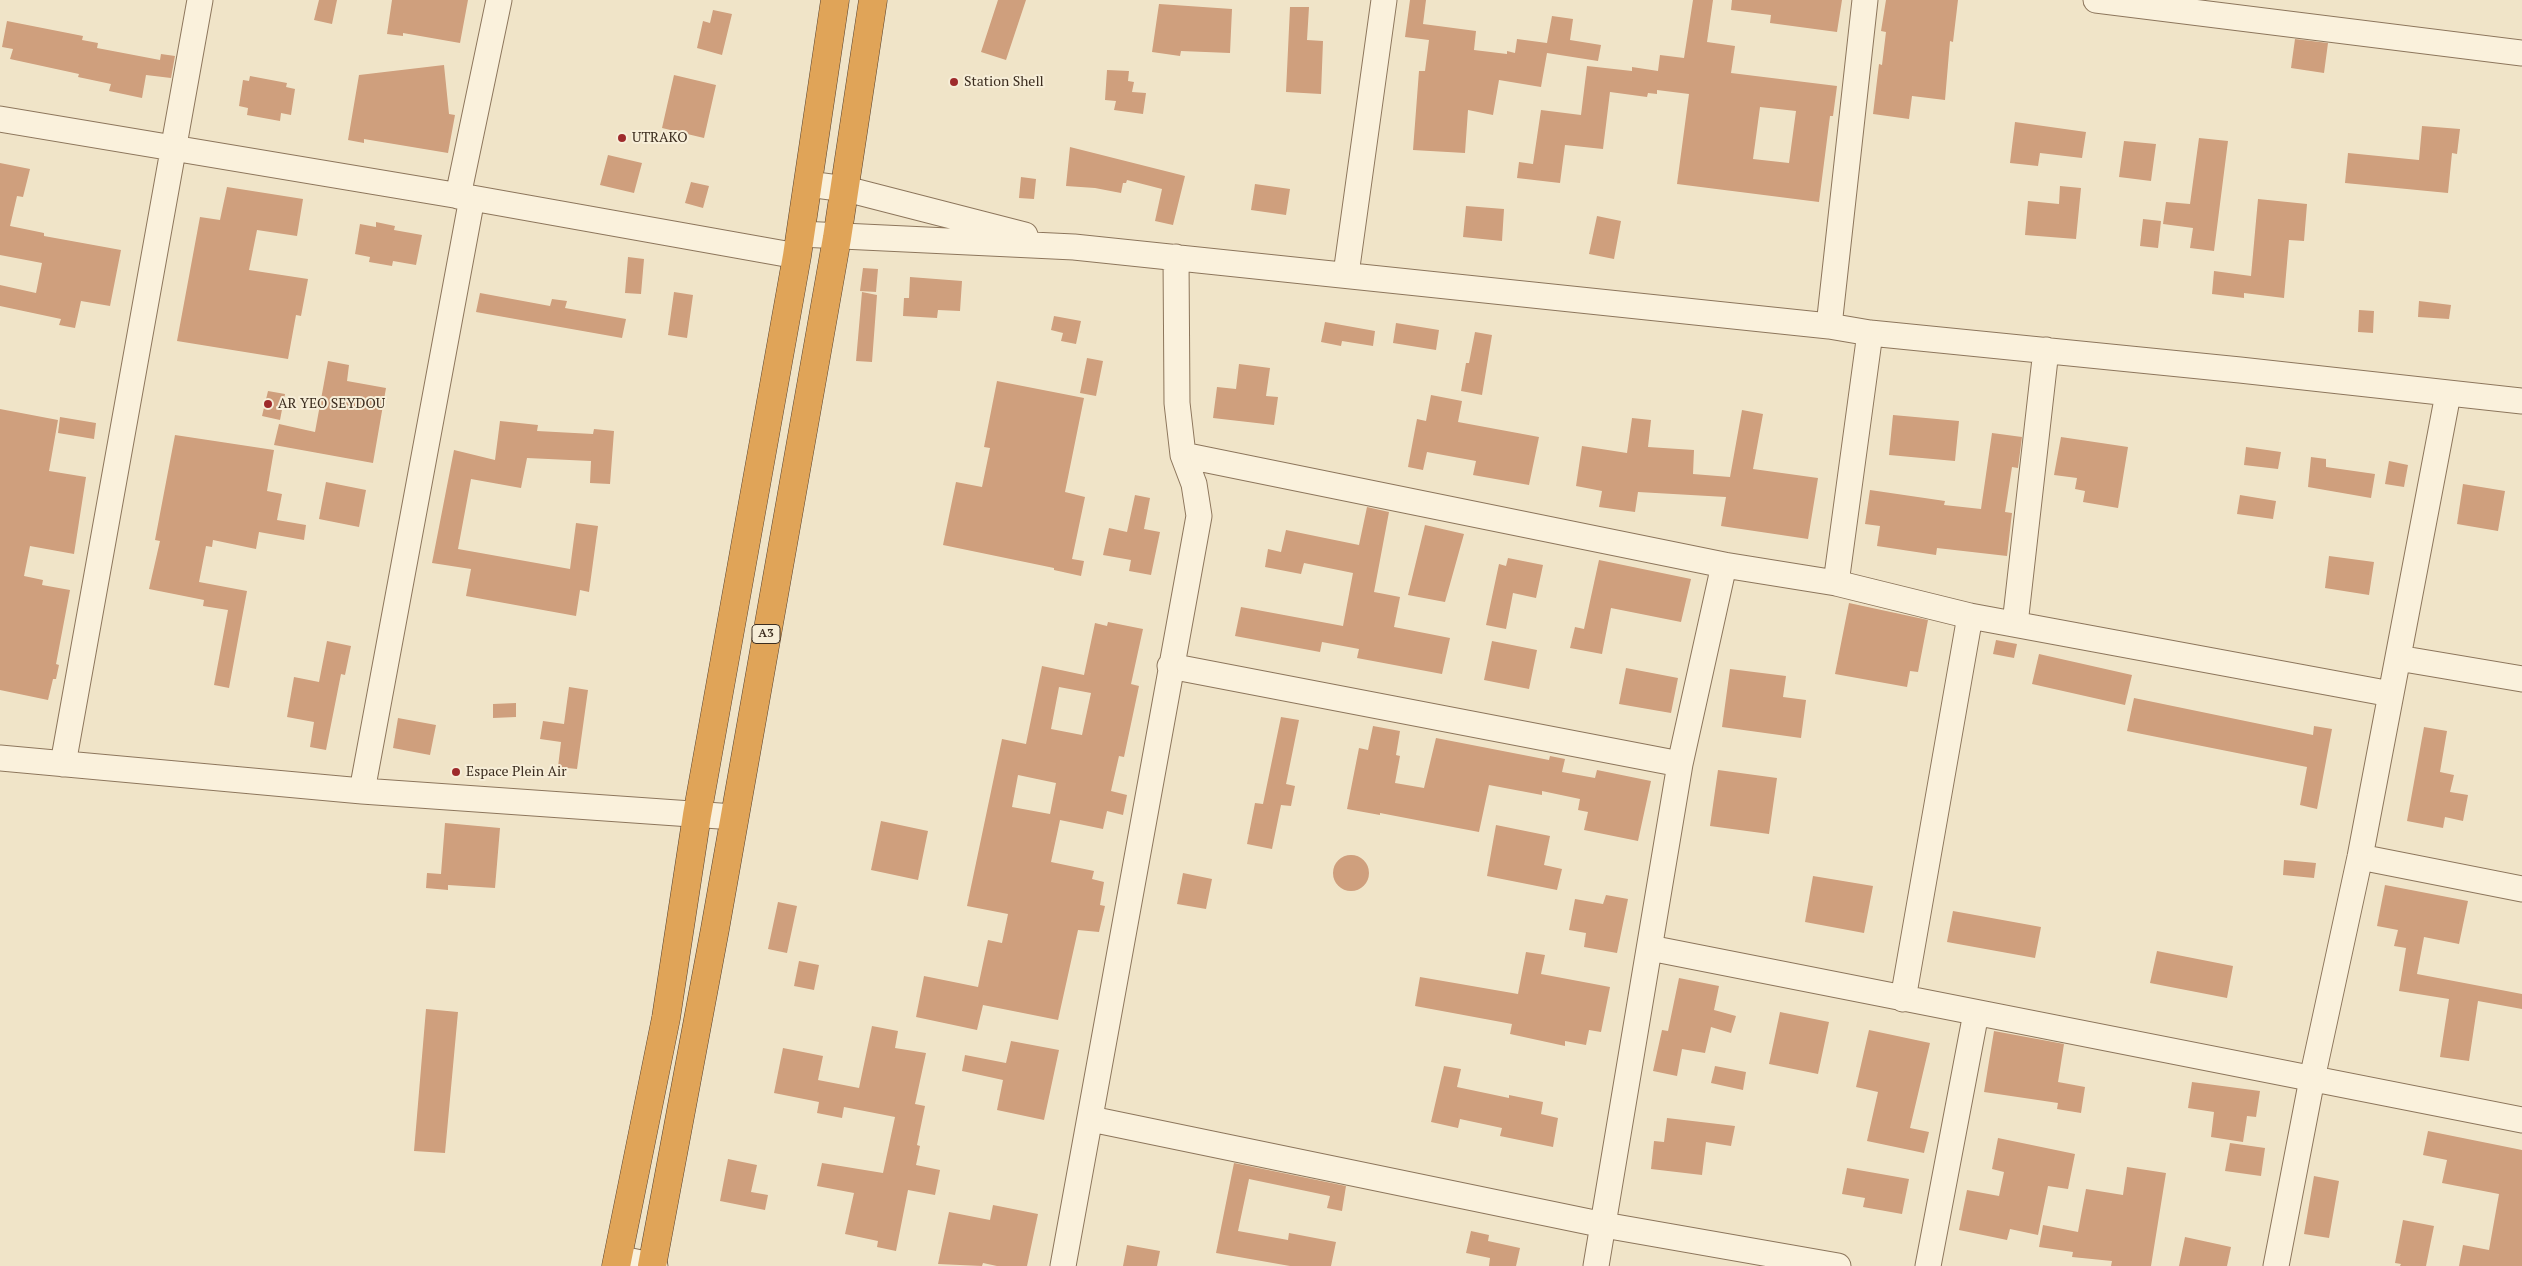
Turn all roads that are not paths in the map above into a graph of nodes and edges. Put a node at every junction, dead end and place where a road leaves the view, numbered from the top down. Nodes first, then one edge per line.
1 (200, 0) edge
2 (499, 0) edge
3 (835, 0) edge
4 (873, 0) edge
5 (1384, 0) edge
6 (1866, 0) edge
7 (2096, 0) edge
8 (2522, 53) edge
9 (0, 119) edge
10 (174, 149) junction
11 (808, 184) junction
12 (846, 189) junction
13 (465, 197) junction
14 (837, 238) junction
15 (799, 245) junction
16 (1074, 247) junction
17 (1176, 257) junction
18 (1346, 274) junction
19 (1829, 326) junction
20 (1870, 333) junction
21 (2046, 350) junction
22 (2448, 394) junction
23 (2522, 401) edge
24 (1183, 455) junction
25 (1724, 565) junction
26 (1836, 583) junction
27 (1970, 616) junction
28 (2016, 624) junction
29 (2398, 658) junction
30 (1170, 666) junction
31 (2522, 679) edge
32 (2391, 694) junction
33 (0, 758) edge
34 (63, 764) junction
35 (1680, 764) junction
36 (362, 791) junction
37 (697, 814) junction
38 (734, 817) junction
39 (2360, 857) junction
40 (2522, 889) edge
41 (1650, 948) junction
42 (1903, 999) junction
43 (1976, 1013) junction
44 (2312, 1079) junction
45 (1091, 1119) junction
46 (2522, 1120) edge
47 (1604, 1225) junction
48 (616, 1262) edge
49 (653, 1266) edge
50 (1063, 1266) edge
51 (1596, 1266) edge
52 (1838, 1266) edge
53 (1928, 1266) edge
54 (2276, 1266) edge

1 - 10 street
2 - 13 street
3 - 11 highway
4 - 12 highway, A3
5 - 18 street
6 - 19 street
7 - 8 street
9 - 10 street
10 - 13 street
10 - 34 street
11 - 12 street
11 - 15 highway
12 - 14 highway, A3
12 - 16 street
13 - 15 street
13 - 36 street
14 - 15 street
14 - 16 street
14 - 38 highway, A3
15 - 37 highway
16 - 17 street
17 - 18 street
17 - 24 street
18 - 19 street
19 - 20 street
20 - 21 street
20 - 26 street
21 - 22 street
21 - 28 street
22 - 23 street
22 - 29 street
24 - 25 street
24 - 30 street
25 - 26 street
25 - 35 street
26 - 27 street
27 - 28 street
27 - 42 street
28 - 32 street
29 - 31 street
29 - 32 street
30 - 35 street
30 - 45 street
32 - 39 street
33 - 34 street
34 - 36 street
35 - 41 street
36 - 37 street
37 - 38 street
37 - 48 highway
38 - 49 highway, A3
39 - 40 street
39 - 44 street
41 - 42 street
41 - 47 street
42 - 43 street
43 - 44 street
43 - 53 street
44 - 46 street
44 - 54 street
45 - 47 street
45 - 50 street
47 - 51 street
47 - 52 street
48 - 49 street

